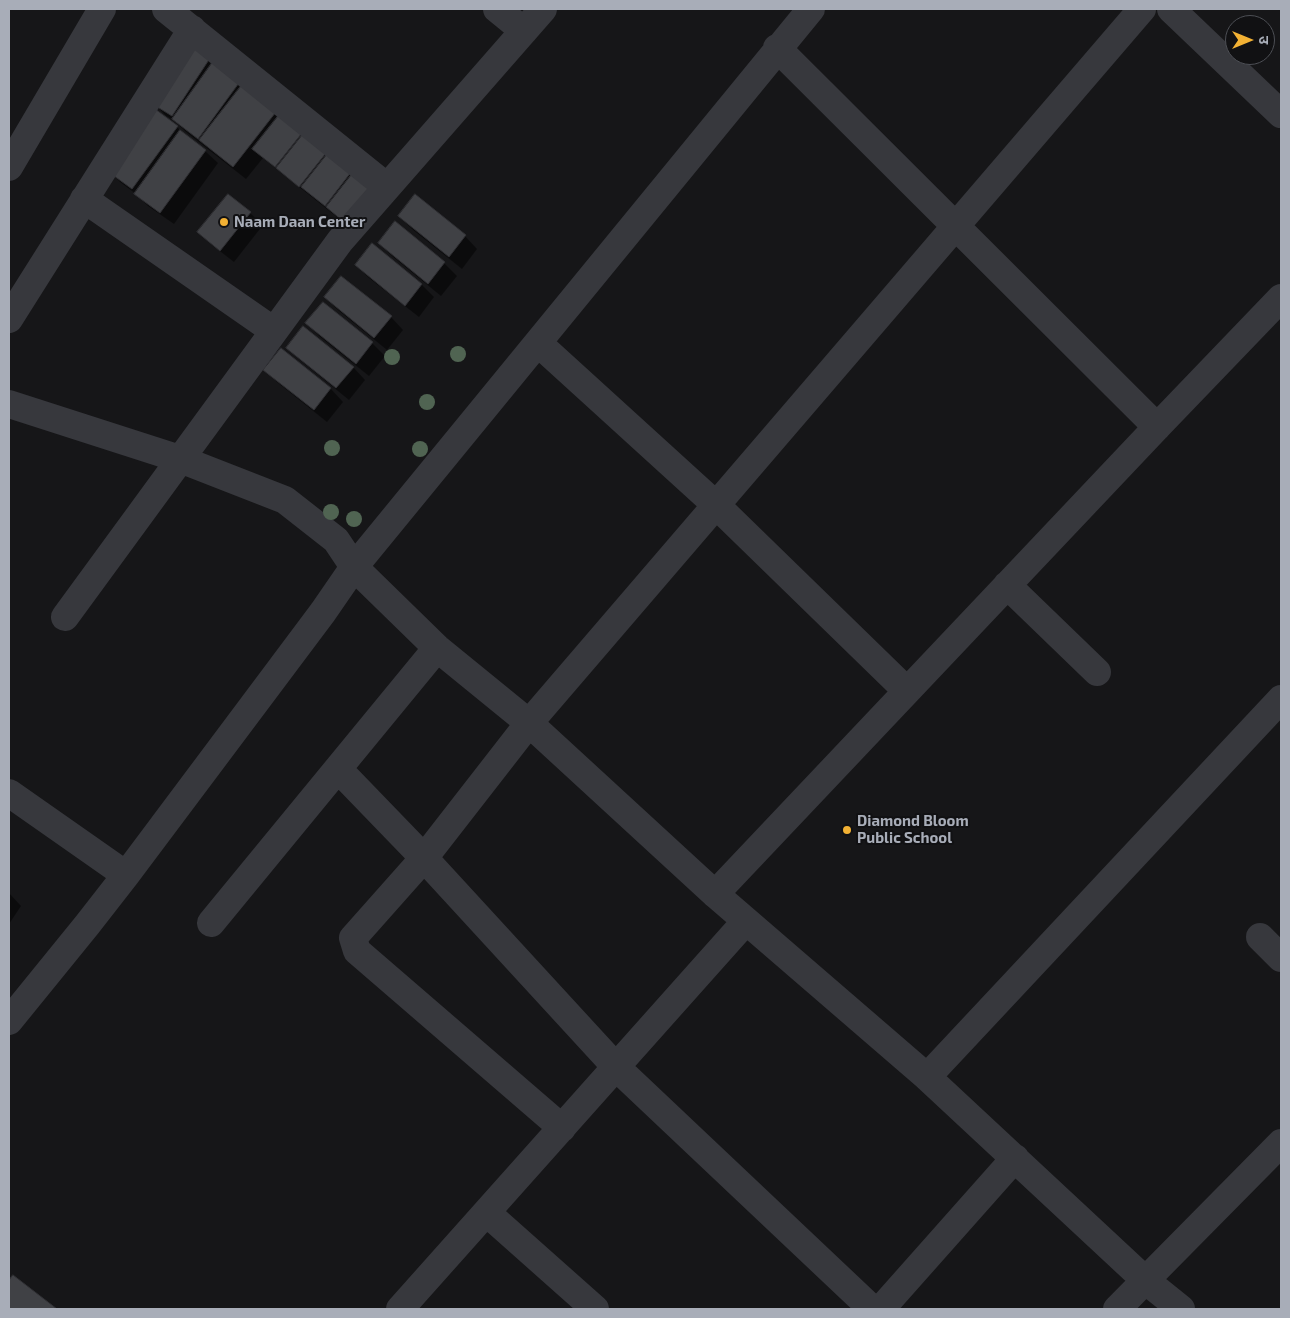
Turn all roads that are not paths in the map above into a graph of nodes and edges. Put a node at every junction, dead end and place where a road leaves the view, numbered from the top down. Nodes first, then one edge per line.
1 (102, 9) edge
2 (166, 9) edge
3 (497, 9) edge
4 (543, 9) edge
5 (811, 9) edge
6 (1142, 9) edge
7 (1171, 9) edge
8 (192, 29) junction
9 (524, 31) junction
10 (777, 48) junction
11 (1281, 114) edge
12 (9, 167) edge
13 (387, 187) junction
14 (84, 199) junction
15 (956, 226) junction
16 (1281, 298) edge
17 (9, 319) edge
18 (274, 331) junction
19 (538, 342) junction
20 (9, 404) edge
21 (1156, 427) junction
22 (180, 459) junction
23 (716, 505) junction
24 (354, 567) junction
25 (1007, 585) junction
26 (65, 617) dead end
27 (437, 648) junction
28 (1097, 672) dead end
29 (907, 691) junction
30 (1281, 699) edge
31 (529, 723) junction
32 (338, 769) junction
33 (9, 793) edge
34 (424, 858) junction
35 (126, 875) junction
36 (715, 894) junction
37 (746, 921) junction
38 (211, 923) dead end
39 (1260, 937) dead end
40 (1281, 958) edge
41 (9, 1020) edge
42 (616, 1068) junction
43 (927, 1076) junction
44 (562, 1128) junction
45 (1281, 1143) edge
46 (1015, 1158) junction
47 (487, 1213) junction
48 (1145, 1280) junction
49 (400, 1309) edge
50 (595, 1309) edge
51 (872, 1309) edge
52 (881, 1309) edge
53 (1117, 1309) edge
54 (1181, 1309) edge

1 - 12 street
2 - 8 street
3 - 9 street
4 - 9 street
5 - 10 street
6 - 15 street
7 - 11 street
8 - 13 street
8 - 14 street
9 - 13 street
10 - 15 street
10 - 19 street
13 - 18 street
14 - 17 street
14 - 18 street
15 - 21 street
15 - 23 street
16 - 21 street
18 - 22 street
19 - 23 street
19 - 24 street
20 - 22 street
21 - 25 street
22 - 24 street
22 - 26 street
23 - 29 street
23 - 31 street
24 - 27 street
24 - 35 street
25 - 28 street
25 - 29 street
27 - 31 street
27 - 32 street
29 - 36 street
30 - 43 street
31 - 34 street
31 - 36 street
32 - 34 street
32 - 38 street
33 - 35 street
34 - 42 street
34 - 44 street
35 - 41 street
36 - 37 street
37 - 42 street
37 - 43 street
39 - 40 street
42 - 44 street
42 - 51 street
43 - 46 street
44 - 47 street
45 - 48 street
46 - 48 street
46 - 52 street
47 - 49 street
47 - 50 street
48 - 53 street
48 - 54 street

